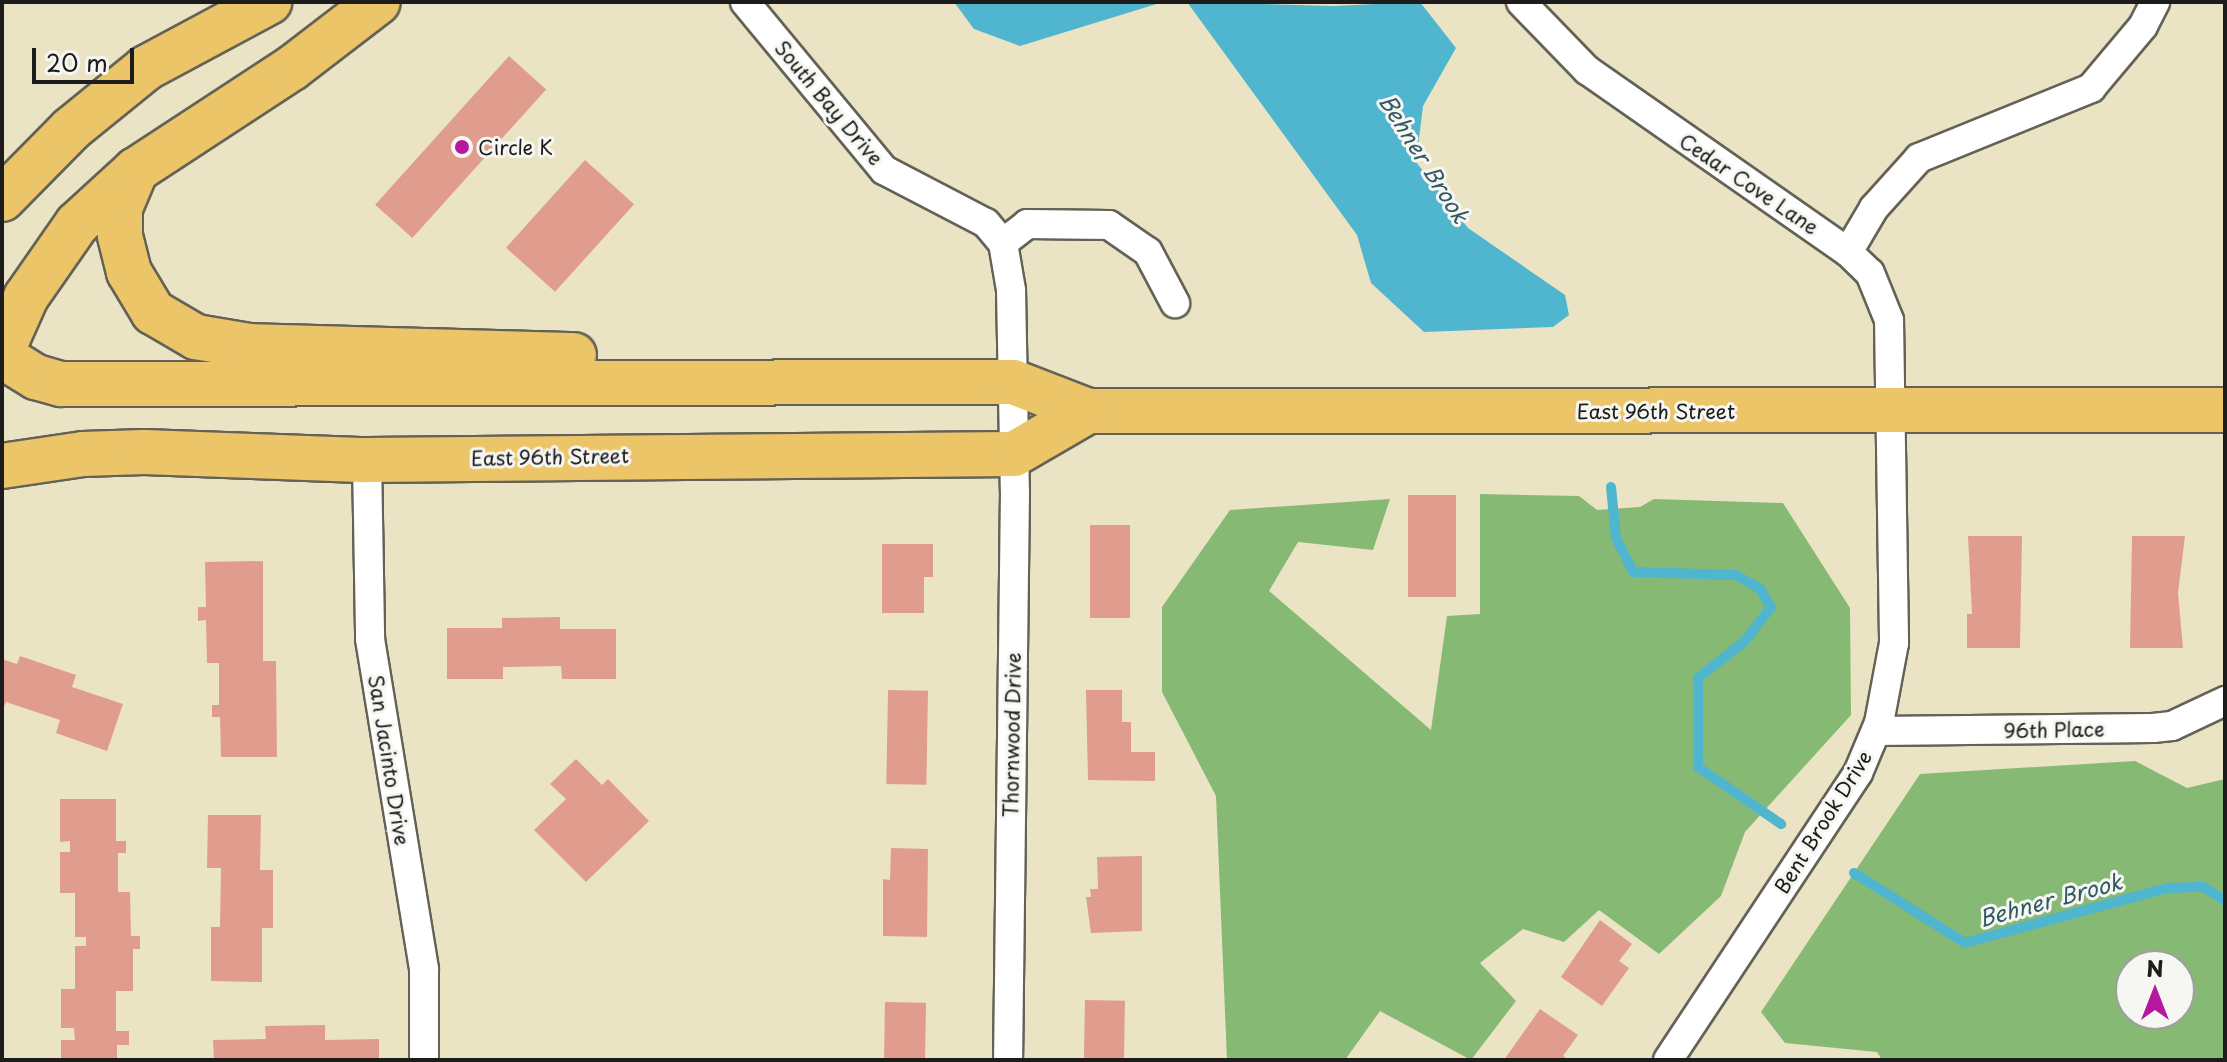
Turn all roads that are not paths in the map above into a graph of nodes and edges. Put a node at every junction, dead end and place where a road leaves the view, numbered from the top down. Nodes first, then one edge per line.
1 (269, 2) edge
2 (378, 2) edge
3 (745, 2) edge
4 (1521, 2) edge
5 (2155, 2) edge
6 (136, 170) junction
7 (2, 199) edge
8 (1003, 243) junction
9 (1848, 252) junction
10 (1175, 303) dead end
11 (2, 354) edge
12 (647, 381) junction
13 (1013, 396) junction
14 (2225, 410) edge
15 (1088, 411) junction
16 (1890, 411) junction
17 (1014, 454) junction
18 (367, 460) junction
19 (2, 466) edge
20 (2225, 701) edge
21 (1877, 731) junction
22 (424, 1060) edge
23 (1008, 1060) edge
24 (1668, 1060) edge

1 - 7 main road
2 - 6 main road
3 - 8 street, South Bay Drive
4 - 9 street, Cedar Cove Lane
5 - 9 street
6 - 11 main road
6 - 12 main road
8 - 10 street
8 - 13 street
9 - 16 street, Cedar Cove Lane
11 - 12 main road, East 96th Street
12 - 13 main road, East 96th Street
13 - 15 main road, East 96th Street
13 - 17 street, Thornwood Drive
14 - 16 main road, East 96th Street
15 - 16 main road, East 96th Street
15 - 17 main road, East 96th Street
16 - 21 street, Bent Brook Drive
17 - 18 main road, East 96th Street
17 - 23 street, Thornwood Drive
18 - 19 main road, East 96th Street
18 - 22 street, San Jacinto Drive
20 - 21 street, 96th Place
21 - 24 street, Bent Brook Drive

